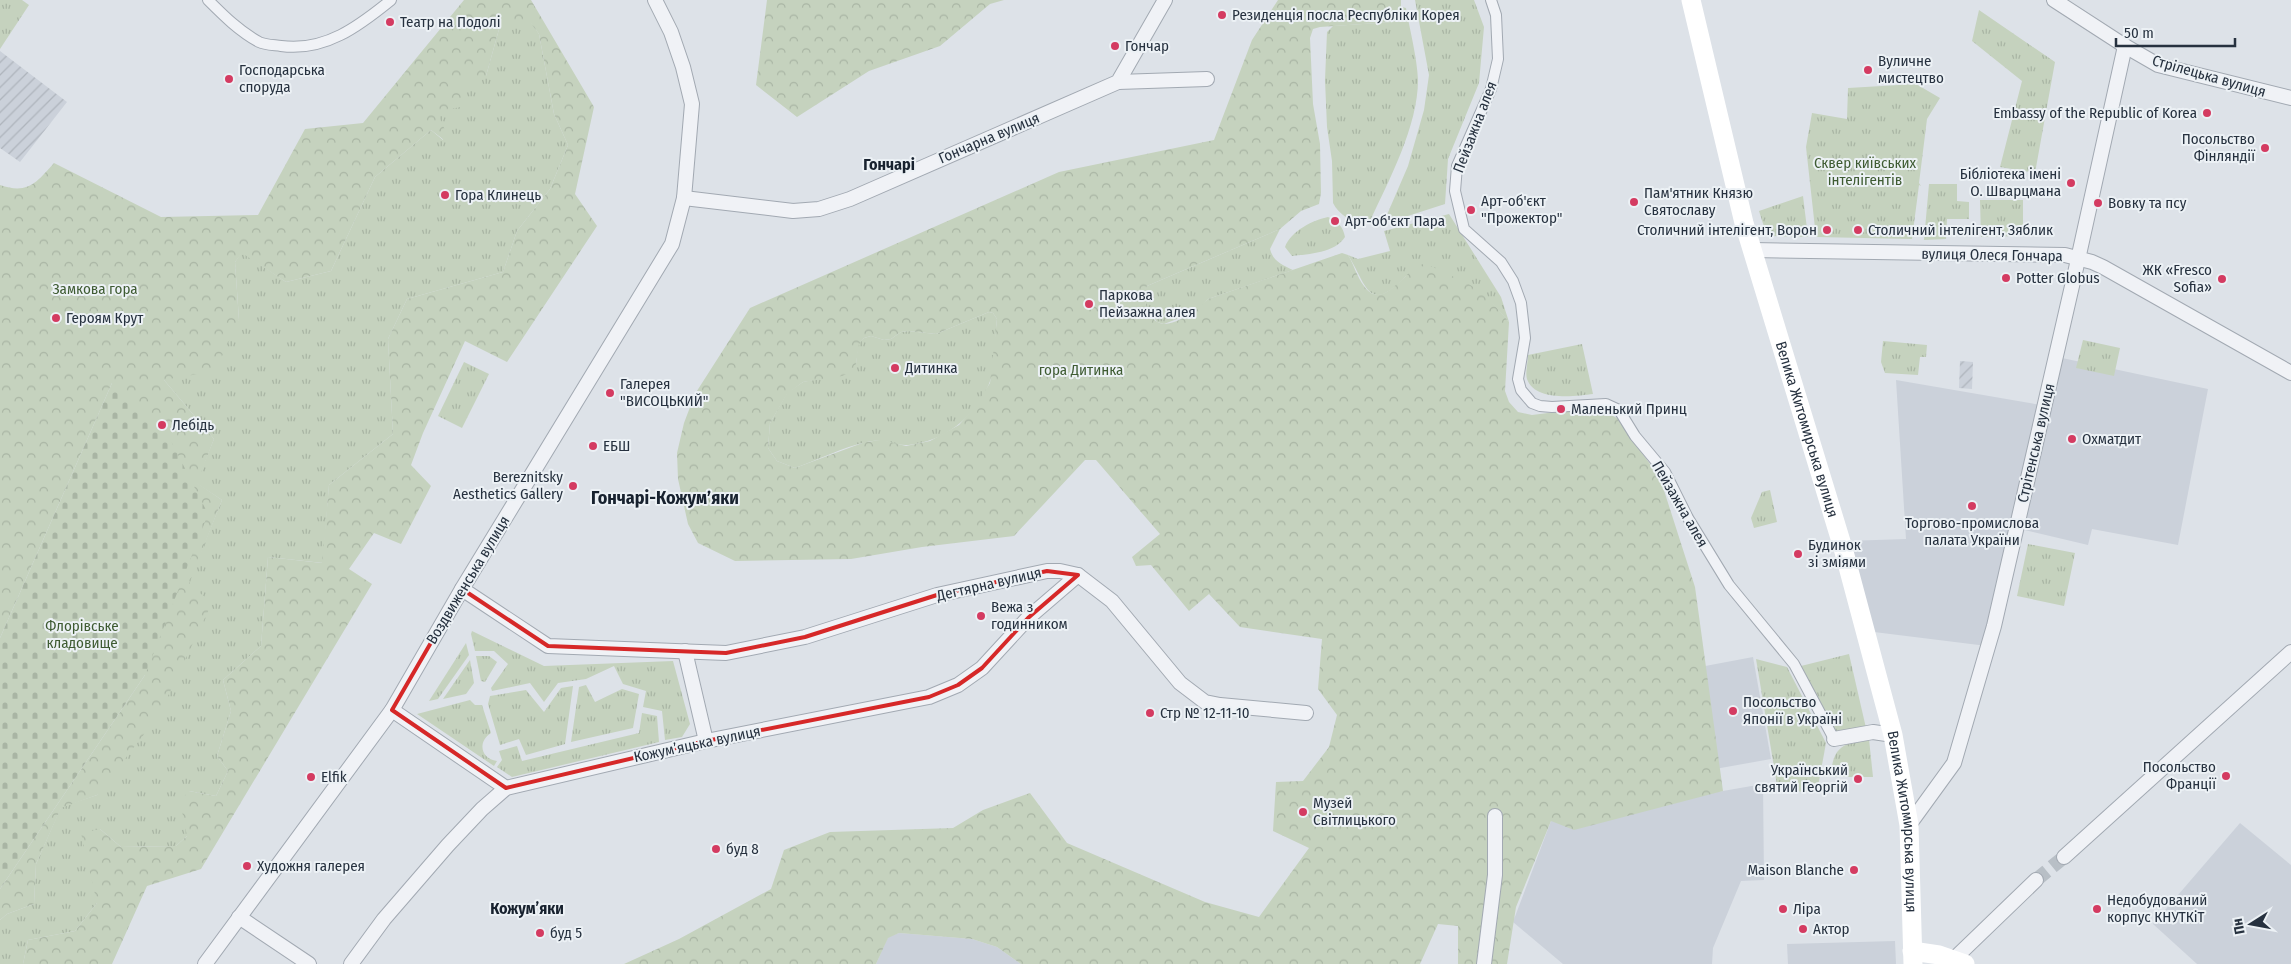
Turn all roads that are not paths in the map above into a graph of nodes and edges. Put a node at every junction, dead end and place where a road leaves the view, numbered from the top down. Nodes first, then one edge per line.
1 (208, 0) edge
2 (391, 0) edge
3 (655, 0) edge
4 (1165, 0) edge
5 (1491, 0) edge
6 (1691, 0) edge
7 (2054, 0) edge
8 (2124, 46) junction
9 (1207, 78) dead end
10 (1118, 82) junction
11 (2291, 98) edge
12 (684, 198) junction
13 (1752, 250) junction
14 (2079, 258) junction
15 (2291, 373) edge
16 (1078, 575) junction
17 (462, 589) junction
18 (685, 651) junction
19 (2291, 652) edge
20 (392, 710) junction
21 (1306, 713) dead end
22 (1893, 735) junction
23 (1834, 739) joint
24 (706, 741) junction
25 (506, 788) junction
26 (1495, 816) dead end
27 (1909, 825) junction
28 (2064, 857) tunnel mouth
29 (2036, 880) tunnel mouth
30 (239, 917) junction
31 (1912, 958) edge
32 (1960, 961) edge
33 (205, 964) edge
34 (309, 964) edge
35 (351, 964) edge
36 (1484, 964) edge

1 - 2 street
3 - 12 street, Воздвиженська вулиця
4 - 10 street
5 - 23 street, Пейзажна алея
6 - 13 main road, Велика Житомирська вулиця
7 - 8 street, Стрілецька вулиця
8 - 11 street, Стрілецька вулиця
8 - 14 street, Стрітенська вулиця
9 - 10 street, Гончарна вулиця
10 - 12 street, Гончарна вулиця
12 - 17 street, Воздвиженська вулиця
13 - 14 street, вулиця Олеся Гончара
13 - 22 main road, Велика Житомирська вулиця
14 - 15 street, вулиця Олеся Гончара
14 - 27 street, Стрітенська вулиця
16 - 18 street, Дегтярна вулиця
16 - 21 street, Дегтярна вулиця
16 - 24 street, Кожумʼяцька вулиця
17 - 18 street, Дегтярна вулиця
17 - 20 street, Воздвиженська вулиця
18 - 24 street
19 - 28 street
20 - 25 street
20 - 30 street, Воздвиженська вулиця
22 - 23 street, Пейзажна алея
22 - 27 main road, Велика Житомирська вулиця
24 - 25 street, Кожумʼяцька вулиця
25 - 35 street, Кожумʼяцька вулиця
26 - 36 street
27 - 31 main road, Велика Житомирська вулиця
29 - 32 street
30 - 33 street, Воздвиженська вулиця
30 - 34 street
31 - 32 main road

